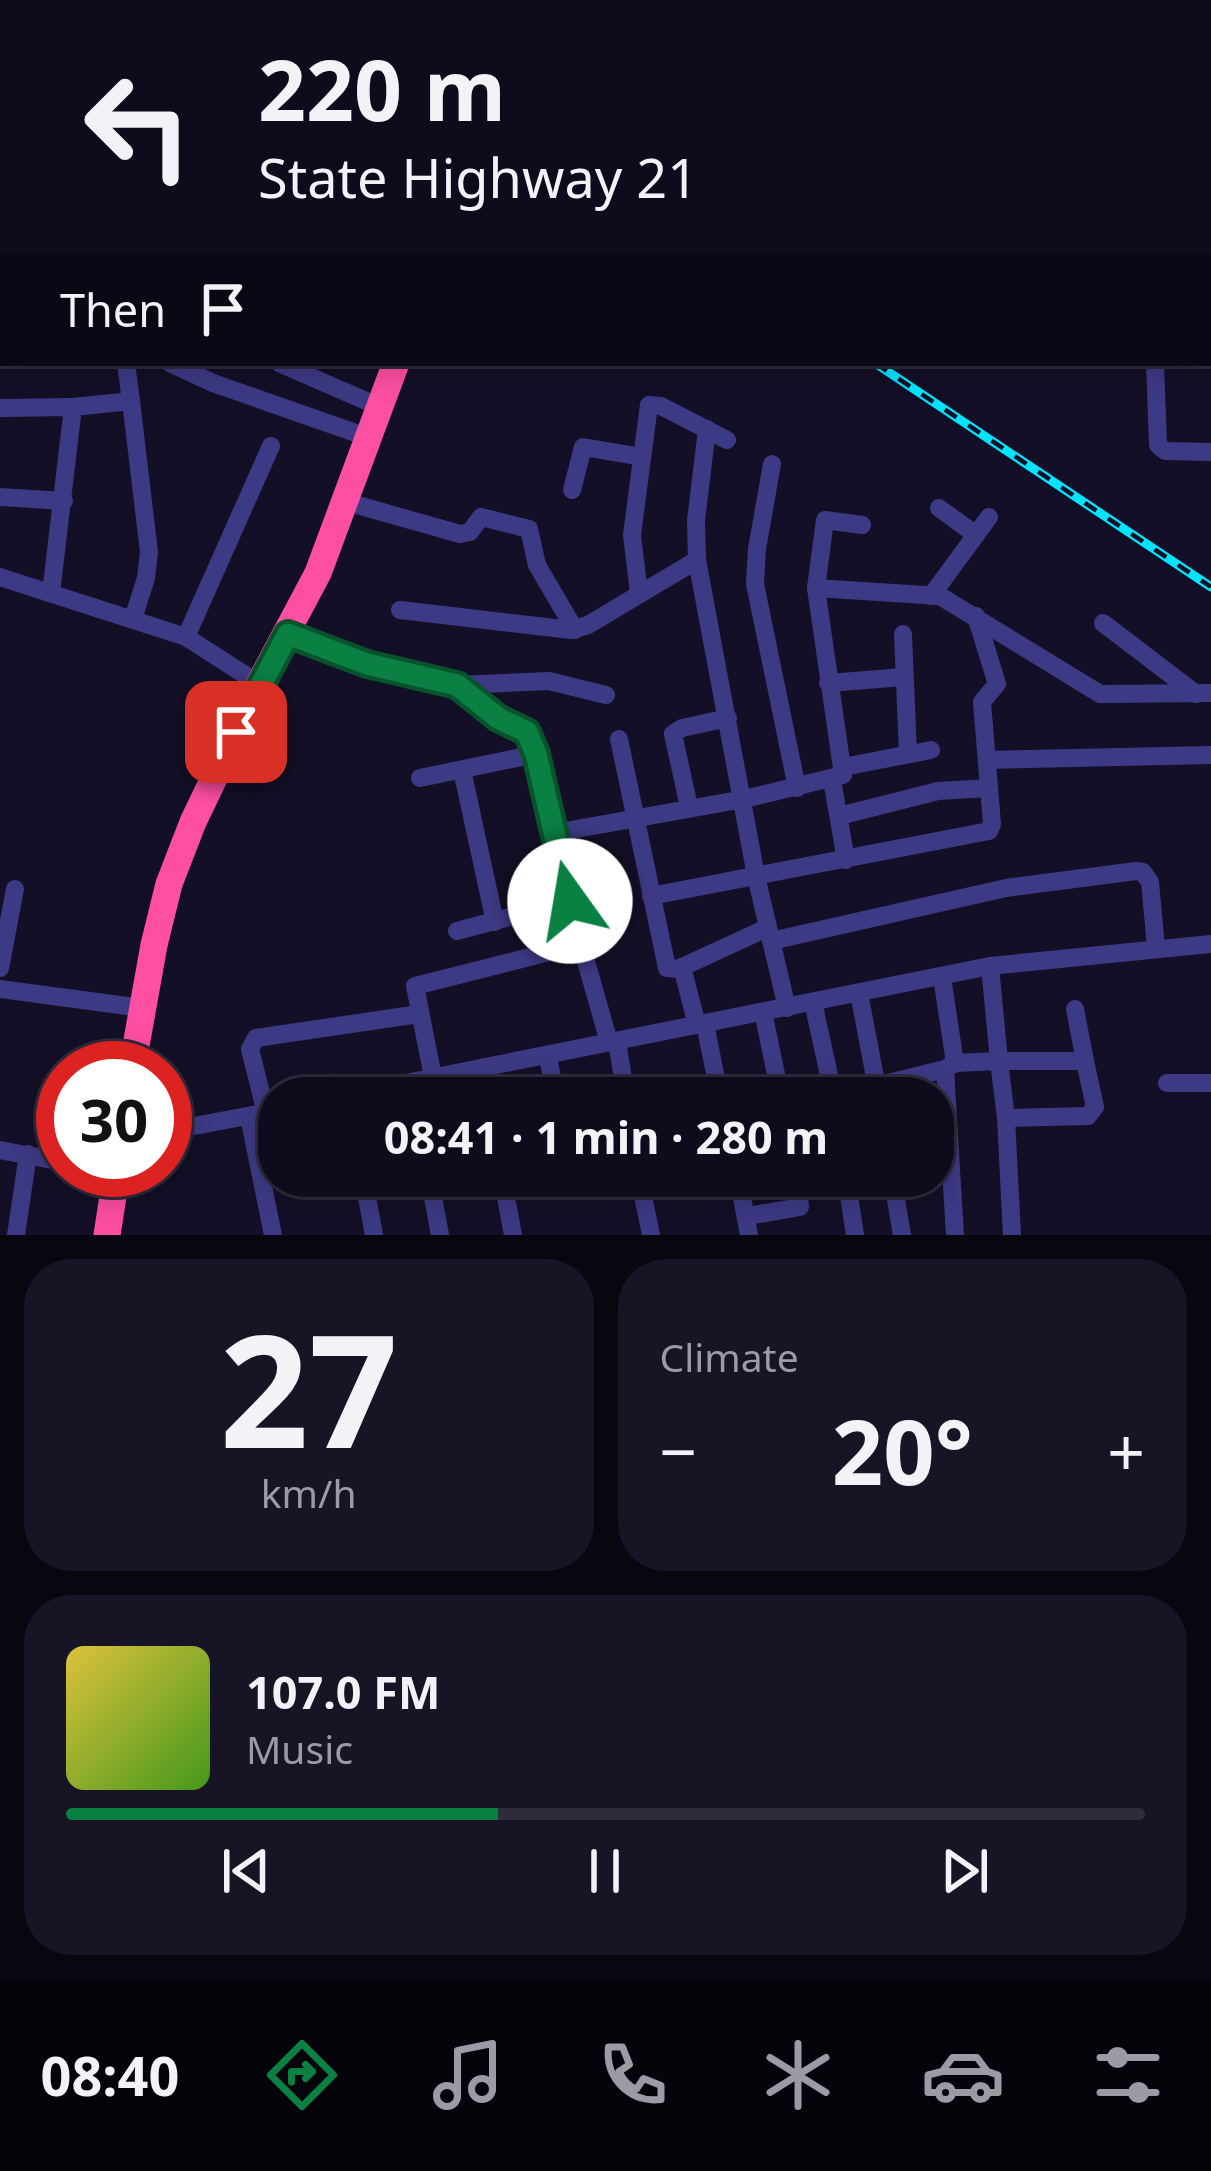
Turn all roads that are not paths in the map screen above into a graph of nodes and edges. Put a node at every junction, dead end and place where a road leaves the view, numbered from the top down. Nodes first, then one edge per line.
1 (126, 366) edge
2 (176, 366) edge
3 (287, 366) edge
4 (395, 366) edge
5 (1155, 366) edge
6 (131, 401) junction
7 (73, 407) junction
8 (380, 407) junction
9 (0, 408) edge
10 (707, 430) junction
11 (370, 438) junction
12 (727, 440) dead end
13 (271, 446) dead end
14 (1211, 452) edge
15 (642, 457) junction
16 (772, 464) dead end
17 (572, 490) dead end
18 (0, 497) edge
19 (64, 501) junction
20 (347, 502) junction
21 (939, 508) dead end
22 (989, 517) dead end
23 (862, 526) dead end
24 (976, 535) junction
25 (698, 560) junction
26 (0, 577) edge
27 (816, 588) junction
28 (51, 592) junction
29 (639, 593) junction
30 (931, 596) junction
31 (400, 610) dead end
32 (976, 616) junction
33 (133, 619) junction
34 (1103, 623) dead end
35 (575, 629) junction
36 (288, 634) junction
37 (903, 634) dead end
38 (186, 637) junction
39 (904, 677) junction
40 (828, 682) junction
41 (259, 684) junction
42 (457, 685) junction
43 (1204, 693) edge
44 (606, 695) dead end
45 (728, 718) junction
46 (619, 739) dead end
47 (931, 749) dead end
48 (536, 754) junction
49 (908, 754) junction
50 (1211, 755) edge
51 (987, 760) junction
52 (462, 770) junction
53 (838, 773) junction
54 (421, 778) dead end
55 (797, 788) junction
56 (989, 788) junction
57 (744, 799) junction
58 (688, 807) junction
59 (839, 816) junction
60 (635, 817) junction
61 (554, 832) junction
62 (846, 860) junction
63 (756, 876) junction
64 (15, 889) dead end
65 (651, 896) junction
66 (570, 901) junction
67 (495, 922) junction
68 (457, 931) dead end
69 (769, 935) junction
70 (581, 944) junction
71 (1211, 944) edge
72 (1156, 947) junction
73 (990, 966) junction
74 (682, 967) junction
75 (0, 968) edge
76 (942, 977) junction
77 (0, 989) edge
78 (859, 993) junction
79 (813, 1002) junction
80 (787, 1007) junction
81 (142, 1008) junction
82 (1076, 1009) dead end
83 (763, 1012) junction
84 (419, 1014) junction
85 (701, 1024) junction
86 (136, 1041) edge
87 (613, 1041) junction
88 (548, 1057) junction
89 (999, 1061) junction
90 (1085, 1061) junction
91 (950, 1066) junction
92 (484, 1067) junction
93 (433, 1077) joint
94 (486, 1077) edge
95 (552, 1077) edge
96 (621, 1077) edge
97 (715, 1077) edge
98 (777, 1077) edge
99 (828, 1077) edge
100 (875, 1077) edge
101 (920, 1077) edge
102 (258, 1083) edge
103 (1167, 1083) dead end
104 (1211, 1083) edge
105 (258, 1114) edge
106 (1006, 1118) junction
107 (192, 1126) edge
108 (0, 1150) edge
109 (28, 1154) junction
110 (36, 1156) edge
111 (109, 1197) edge
112 (271, 1197) edge
113 (367, 1197) edge
114 (433, 1197) edge
115 (506, 1197) edge
116 (642, 1197) edge
117 (799, 1197) edge
118 (849, 1197) edge
119 (896, 1197) edge
120 (748, 1226) edge
121 (646, 1234) edge
122 (16, 1235) edge
123 (107, 1235) edge
124 (273, 1235) edge
125 (374, 1235) edge
126 (440, 1235) edge
127 (514, 1235) edge
128 (855, 1235) edge
129 (902, 1235) edge
130 (955, 1235) edge
131 (1012, 1235) edge

1 - 6 street
2 - 11 street
3 - 8 street
4 - 8 highway
5 - 14 street
6 - 7 street
6 - 33 street
7 - 9 street
7 - 19 street
8 - 11 highway
10 - 12 street
10 - 15 street
10 - 25 street
11 - 20 highway
13 - 38 street
15 - 17 street
15 - 29 street
16 - 55 street
18 - 19 street
19 - 28 street
20 - 35 street
20 - 36 highway
21 - 24 street
22 - 24 street
23 - 27 street
24 - 30 street
25 - 29 street
25 - 45 street
26 - 28 street
27 - 30 street
27 - 40 street
28 - 33 street
29 - 35 street
30 - 32 street
31 - 35 street
32 - 43 street
32 - 51 street
33 - 38 street
34 - 43 street
36 - 41 highway
36 - 42 street
37 - 39 street
38 - 41 street
39 - 40 street
39 - 49 street
40 - 53 street
41 - 81 highway
42 - 44 street
42 - 48 street
45 - 57 street
45 - 58 street
46 - 60 street
47 - 49 street
48 - 52 street
48 - 61 street
49 - 53 street
50 - 51 street
51 - 56 street
52 - 54 street
52 - 67 street
53 - 55 street
53 - 59 street
55 - 57 street
56 - 59 street
56 - 62 street
57 - 58 street
57 - 63 street
58 - 60 street
59 - 62 street
60 - 61 street
60 - 65 street
61 - 66 street
62 - 63 street
63 - 65 street
63 - 69 street
64 - 75 street
65 - 74 street
66 - 67 street
66 - 70 street
67 - 68 street
69 - 72 street
69 - 74 street
69 - 80 street
70 - 84 street
70 - 87 street
71 - 72 street
72 - 73 street
73 - 76 street
73 - 89 street
74 - 85 street
76 - 78 street
76 - 91 street
77 - 81 street
78 - 79 street
78 - 100 street
79 - 80 street
79 - 99 street
80 - 83 street
81 - 86 highway
82 - 90 street
83 - 85 street
83 - 98 street
84 - 93 street
84 - 102 street
85 - 87 street
85 - 97 street
87 - 88 street
87 - 96 street
88 - 92 street
88 - 95 street
89 - 90 street
89 - 91 street
89 - 106 street
90 - 106 street
91 - 101 street
91 - 130 street
92 - 93 street
92 - 94 street
103 - 104 street
105 - 107 street
106 - 131 street
108 - 109 street
109 - 110 street
109 - 122 street
111 - 123 highway
112 - 124 street
113 - 125 street
114 - 126 street
115 - 127 street
116 - 121 street
117 - 120 street
118 - 128 street
119 - 129 street

